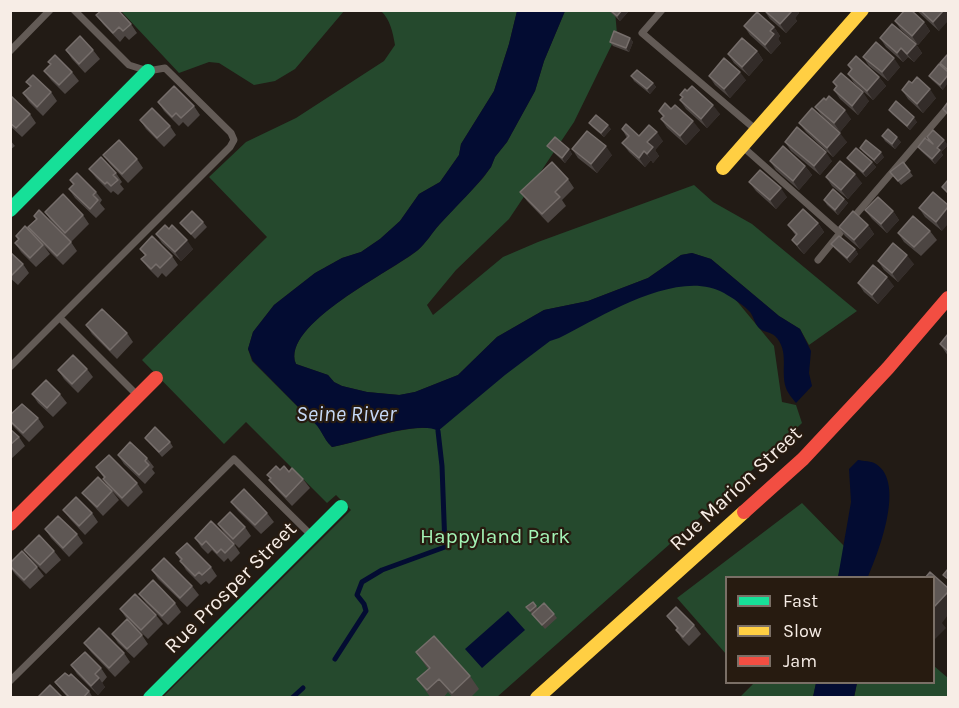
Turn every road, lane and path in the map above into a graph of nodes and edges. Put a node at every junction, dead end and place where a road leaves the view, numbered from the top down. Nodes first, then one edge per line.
1 (50, 10) edge
2 (74, 10) edge
3 (662, 10) edge
4 (862, 10) edge
5 (10, 51) edge
6 (148, 72) junction
7 (948, 107) edge
8 (757, 131) junction
9 (742, 147) junction
10 (723, 168) dead end
11 (10, 210) edge
12 (840, 233) junction
13 (819, 260) dead end
14 (948, 298) edge
15 (60, 318) junction
16 (10, 367) edge
17 (156, 378) dead end
18 (138, 396) junction
19 (342, 507) dead end
20 (10, 524) edge
21 (312, 537) junction
22 (10, 681) edge
23 (150, 698) edge
24 (537, 698) edge

1 - 5 lane
2 - 6 lane
3 - 8 lane
4 - 8 street
6 - 11 street
6 - 15 lane
7 - 12 lane
8 - 9 street
9 - 10 street
9 - 12 lane
12 - 13 lane
14 - 24 street, Rue Marion Street
15 - 16 lane
15 - 18 lane
17 - 18 street
18 - 20 street
19 - 21 street, Rue Prosper Street
21 - 22 lane
21 - 23 street, Rue Prosper Street

